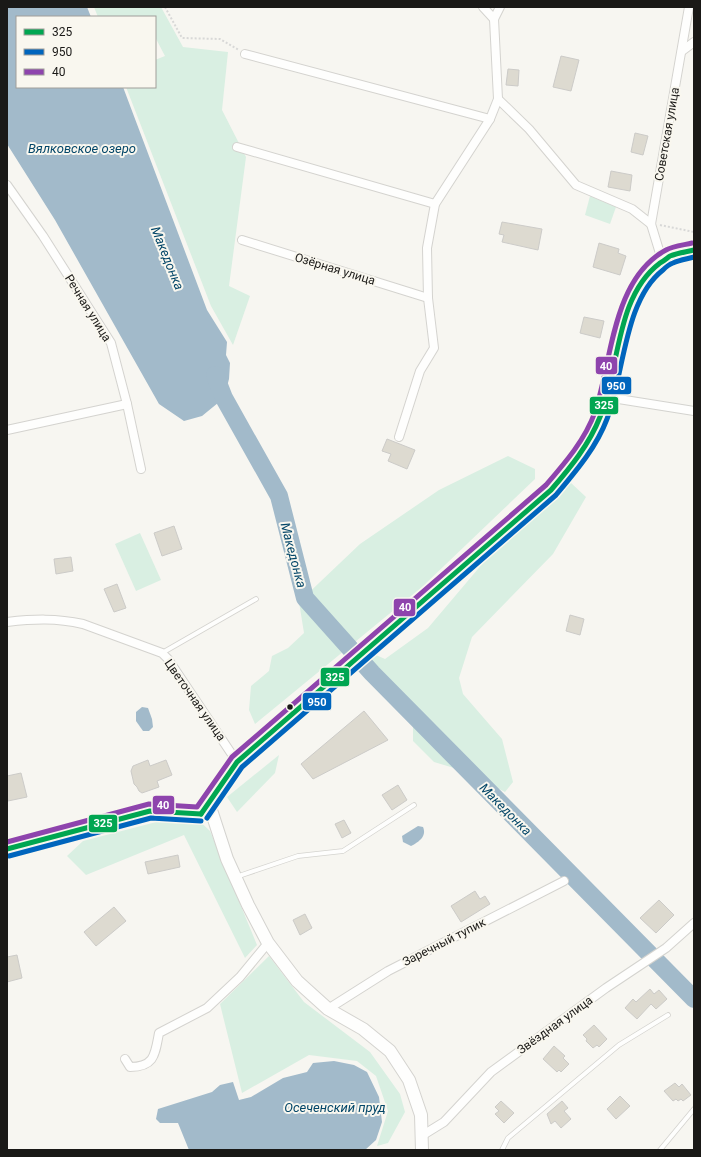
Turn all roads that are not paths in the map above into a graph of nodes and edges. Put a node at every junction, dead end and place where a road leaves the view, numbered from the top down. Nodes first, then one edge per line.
1 (483, 7) edge
2 (500, 7) edge
3 (689, 7) edge
4 (494, 19) junction
5 (694, 42) edge
6 (682, 51) junction
7 (245, 54) road end
8 (498, 99) junction
9 (490, 119) junction
10 (237, 147) dead end
11 (7, 185) edge
12 (435, 204) junction
13 (651, 224) junction
14 (242, 240) dead end
15 (694, 250) edge
16 (662, 260) junction
17 (428, 298) junction
18 (606, 397) junction
19 (127, 404) junction
20 (694, 411) edge
21 (7, 430) edge
22 (399, 437) dead end
23 (141, 470) dead end
24 (256, 599) dead end
25 (7, 622) edge
26 (162, 653) junction
27 (237, 762) junction
28 (414, 805) dead end
29 (201, 814) junction
30 (7, 849) edge
31 (236, 878) junction
32 (564, 881) dead end
33 (694, 923) edge
34 (268, 943) junction
35 (328, 1008) junction
36 (668, 1015) dead end
37 (125, 1059) dead end
38 (694, 1109) edge
39 (422, 1135) junction
40 (422, 1150) edge
41 (502, 1150) edge
42 (660, 1150) edge

1 - 4 street
2 - 4 street
3 - 6 street, Советская улица
4 - 8 street
5 - 6 street
6 - 13 street, Советская улица
7 - 9 street
8 - 9 street
8 - 13 street
9 - 12 street
10 - 12 street
11 - 19 street, Речная улица
12 - 17 street
13 - 16 street, Советская улица
14 - 17 street, Озёрная улица
15 - 16 main road
16 - 18 main road
17 - 22 street
18 - 20 street
18 - 27 main road
19 - 21 street
19 - 23 street, Речная улица
24 - 26 lane
25 - 26 street, Цветочная улица
26 - 27 street, Цветочная улица
27 - 29 main road
28 - 31 lane
29 - 30 main road
29 - 31 main road
31 - 34 main road
32 - 35 street, Заречный тупик
33 - 39 street, Звёздная улица
34 - 35 main road
34 - 37 street
35 - 39 main road
36 - 41 lane
38 - 42 lane
39 - 40 main road

